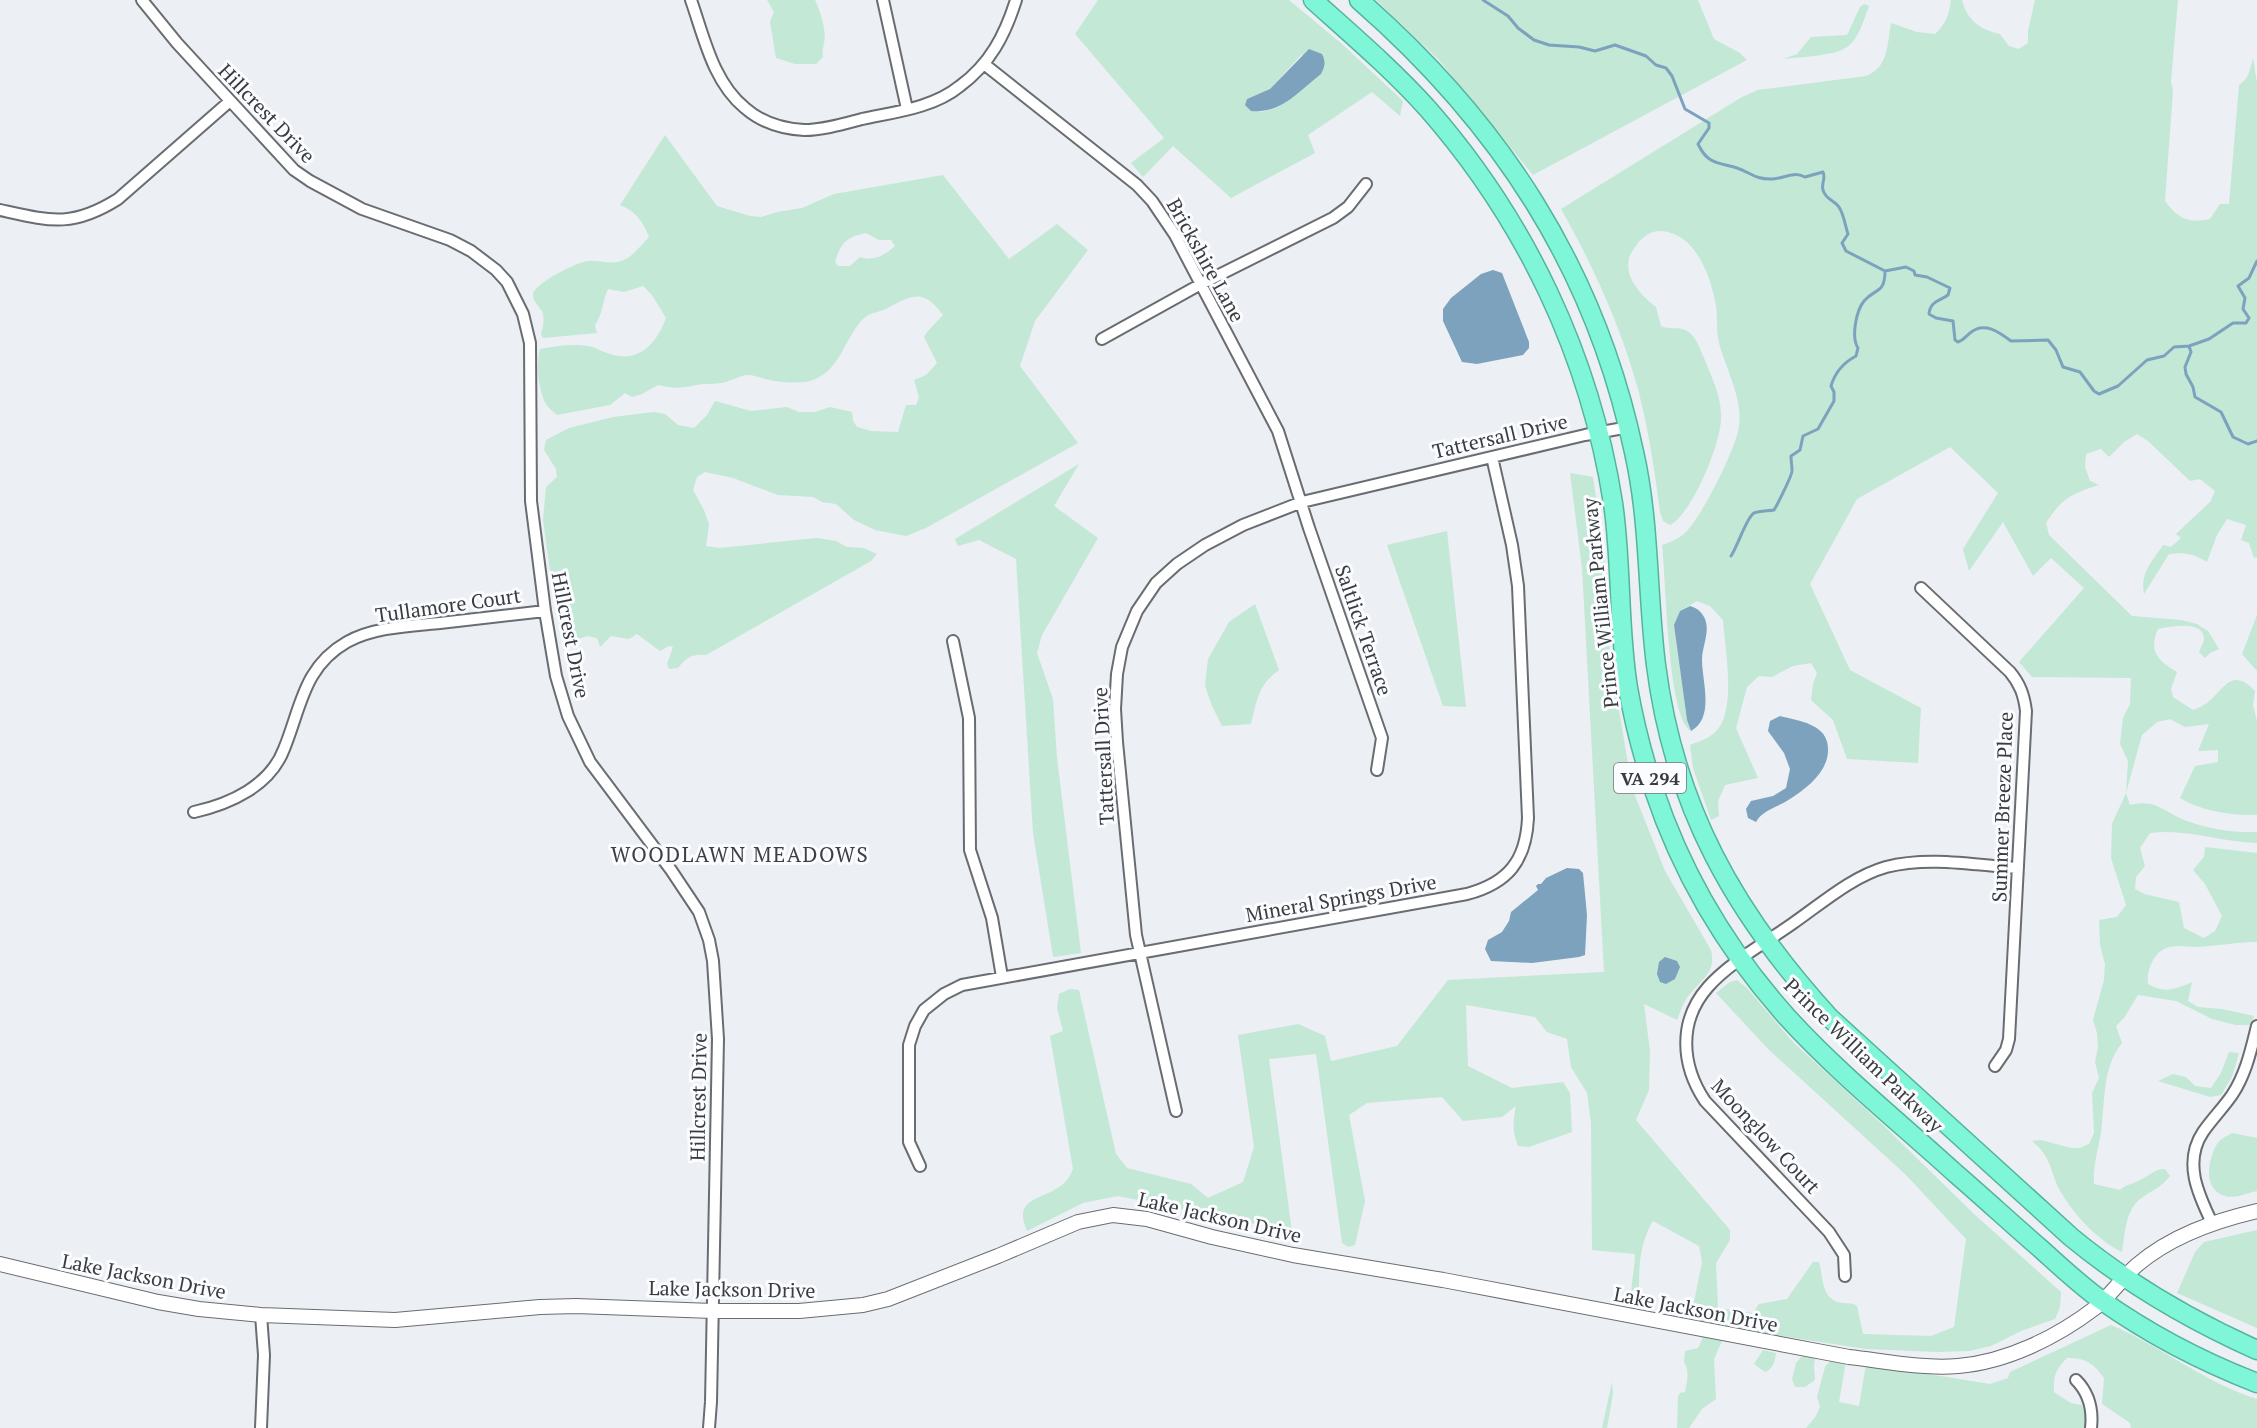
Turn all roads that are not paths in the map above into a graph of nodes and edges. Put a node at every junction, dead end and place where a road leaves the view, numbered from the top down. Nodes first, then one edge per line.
1 (142, 0) edge
2 (691, 0) edge
3 (883, 0) edge
4 (1016, 0) edge
5 (1313, 0) edge
6 (1359, 0) edge
7 (984, 64) junction
8 (230, 101) junction
9 (907, 109) junction
10 (1366, 184) dead end
11 (0, 210) edge
12 (1201, 284) junction
13 (1102, 339) dead end
14 (1629, 427) junction
15 (1599, 432) junction
16 (1492, 457) junction
17 (1302, 502) junction
18 (1921, 588) dead end
19 (545, 611) junction
20 (953, 641) dead end
21 (1377, 770) dead end
22 (194, 812) dead end
23 (2018, 868) junction
24 (1766, 943) junction
25 (1139, 952) junction
26 (1741, 960) junction
27 (1002, 977) junction
28 (2257, 1026) edge
29 (1995, 1066) dead end
30 (1176, 1111) dead end
31 (920, 1166) dead end
32 (2257, 1211) edge
33 (2212, 1223) junction
34 (0, 1264) edge
35 (1845, 1276) dead end
36 (2125, 1278) junction
37 (2103, 1302) junction
38 (713, 1311) junction
39 (261, 1315) junction
40 (2257, 1350) edge
41 (2076, 1380) dead end
42 (2257, 1383) edge
43 (261, 1428) edge
44 (709, 1428) edge
45 (2091, 1428) edge

1 - 8 street, Hillcrest Drive
2 - 9 street
3 - 9 street
4 - 7 street
5 - 15 highway, Prince William Parkway / VA 294
6 - 14 highway, Prince William Parkway / VA 294
7 - 9 street
7 - 12 street, Brickshire Lane
8 - 11 street
8 - 19 street, Hillcrest Drive
10 - 12 street
12 - 13 street
12 - 17 street, Brickshire Lane
14 - 15 street, Tattersall Drive
14 - 24 highway, Prince William Parkway / VA 294
15 - 16 street, Tattersall Drive
15 - 26 highway, Prince William Parkway / VA 294
16 - 17 street, Tattersall Drive
16 - 25 street, Mineral Springs Drive
17 - 21 street, Saltlick Terrace
17 - 25 street, Tattersall Drive
18 - 23 street, Summer Breeze Place
19 - 22 street, Tullamore Court
19 - 38 street, Hillcrest Drive
20 - 27 street
23 - 24 street, Moonglow Court
23 - 29 street, Summer Breeze Place
24 - 26 street, Moonglow Court
24 - 36 highway, Prince William Parkway / VA 294
25 - 27 street, Mineral Springs Drive
25 - 30 street, Tattersall Drive
26 - 35 street, Moonglow Court
26 - 37 highway, Prince William Parkway / VA 294
27 - 31 street, Mineral Springs Drive
28 - 33 street
32 - 33 street, Lake Jackson Drive
33 - 36 street, Lake Jackson Drive
34 - 39 street, Lake Jackson Drive
36 - 37 street, Lake Jackson Drive
36 - 40 highway, Prince William Parkway / VA 294
37 - 38 street, Lake Jackson Drive
37 - 42 highway, Prince William Parkway / VA 294
38 - 39 street, Lake Jackson Drive
38 - 44 street, Hillcrest Drive
39 - 43 street
41 - 45 street

